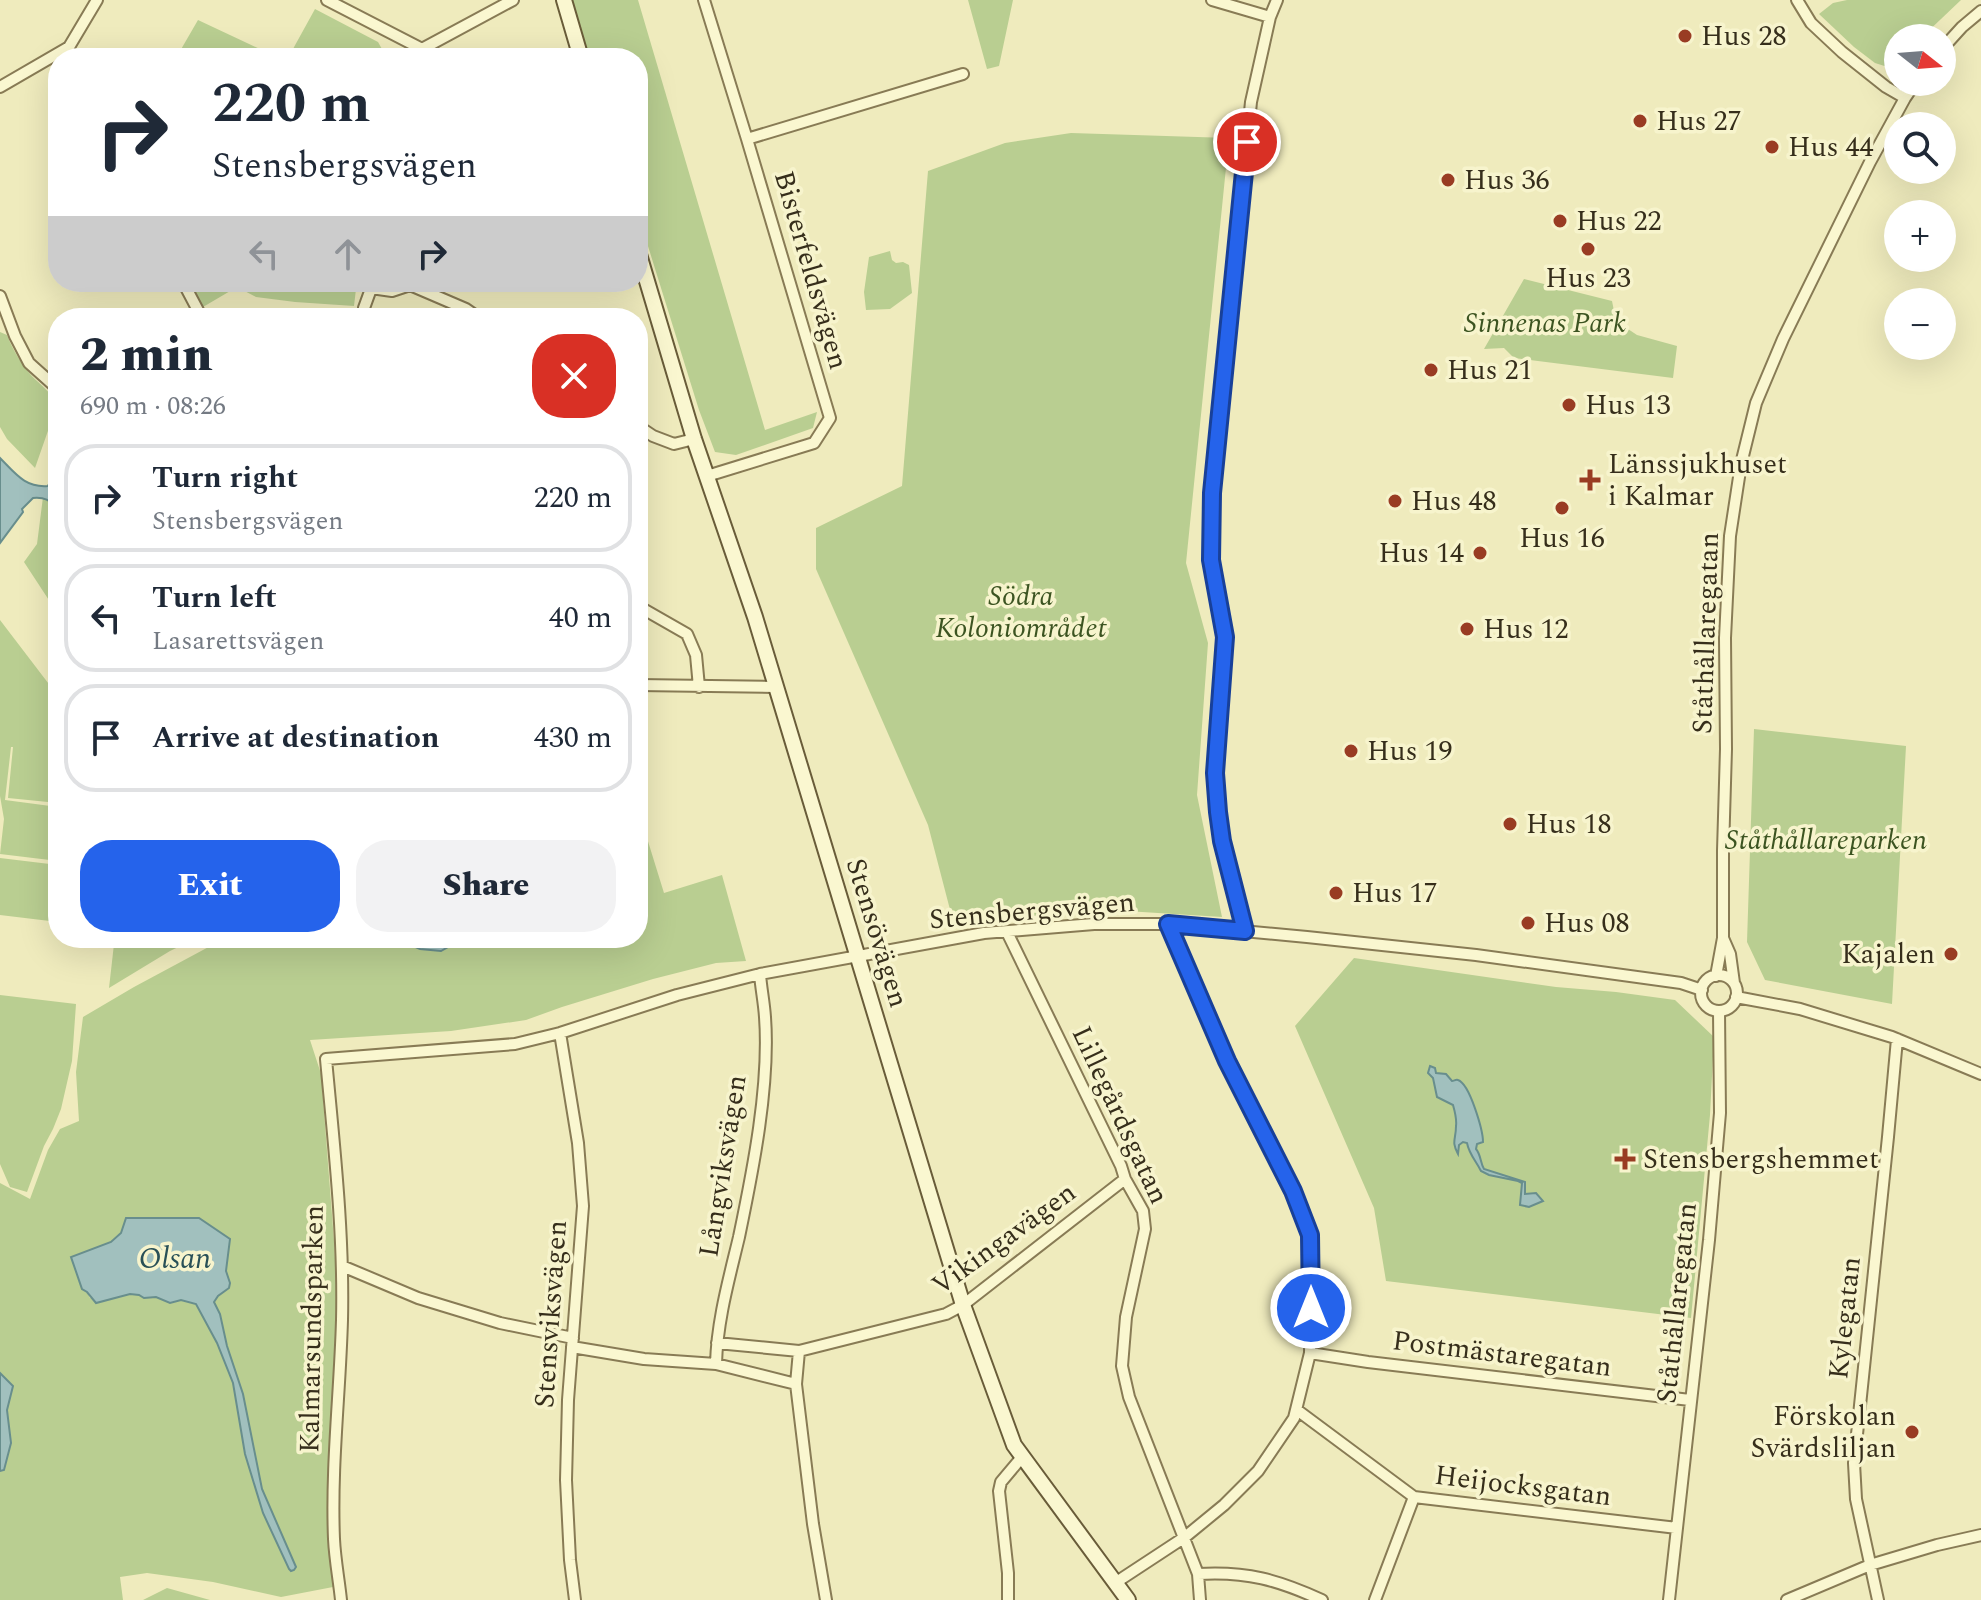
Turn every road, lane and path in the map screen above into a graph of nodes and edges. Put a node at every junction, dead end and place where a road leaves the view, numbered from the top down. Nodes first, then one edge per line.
1 (97, 0) edge
2 (327, 0) edge
3 (513, 0) edge
4 (564, 0) edge
5 (704, 0) edge
6 (1212, 0) edge
7 (1277, 0) edge
8 (1797, 0) edge
9 (1981, 11) edge
10 (1270, 17) junction
11 (1956, 34) edge
12 (73, 48) edge
13 (411, 48) edge
14 (431, 48) edge
15 (578, 48) edge
16 (48, 64) edge
17 (963, 74) dead end
18 (0, 87) edge
19 (1905, 98) joint
20 (747, 139) junction
21 (648, 285) edge
22 (429, 292) edge
23 (0, 296) edge
24 (464, 308) edge
25 (48, 380) edge
26 (648, 433) edge
27 (694, 439) junction
28 (707, 476) junction
29 (648, 612) edge
30 (648, 685) edge
31 (699, 687) junction
32 (775, 687) junction
33 (1168, 924) junction
34 (1245, 931) junction
35 (1007, 932) junction
36 (1723, 938) junction
37 (857, 957) junction
38 (760, 974) junction
39 (1716, 976) junction
40 (1734, 983) junction
41 (1702, 990) junction
42 (1736, 997) junction
43 (1719, 1011) junction
44 (560, 1033) junction
45 (1897, 1039) junction
46 (326, 1059) joint
47 (1981, 1074) edge
48 (1125, 1179) junction
49 (342, 1266) junction
50 (963, 1305) junction
51 (572, 1343) junction
52 (717, 1343) junction
53 (799, 1351) junction
54 (1310, 1353) junction
55 (716, 1364) junction
56 (796, 1384) junction
57 (1690, 1400) junction
58 (1297, 1410) junction
59 (1022, 1457) junction
60 (1414, 1497) junction
61 (1677, 1528) junction
62 (1981, 1535) edge
63 (1185, 1537) junction
64 (1870, 1565) junction
65 (1198, 1574) junction
66 (1115, 1583) junction
67 (341, 1600) edge
68 (575, 1600) edge
69 (826, 1600) edge
70 (1008, 1600) edge
71 (1128, 1600) edge
72 (1200, 1600) edge
73 (1322, 1600) edge
74 (1375, 1600) edge
75 (1669, 1600) edge
76 (1787, 1600) edge
77 (1878, 1600) edge

1 - 12 street
2 - 13 street
3 - 14 street
4 - 15 street
5 - 20 street, Bisterfeldsvägen
6 - 10 street
7 - 10 street
8 - 19 street
9 - 11 street
10 - 34 street
16 - 18 street
17 - 20 street
19 - 36 street, Ståthållaregatan
20 - 28 street, Bisterfeldsvägen
21 - 27 street, Stensövägen
22 - 24 street
23 - 25 street
26 - 27 street
27 - 28 street, Stensövägen
28 - 32 street, Stensövägen
29 - 31 street
30 - 31 street
31 - 32 street
32 - 37 street, Stensövägen
33 - 34 street, Stensbergsvägen
33 - 35 street, Stensbergsvägen
33 - 54 street
34 - 41 street, Stensbergsvägen
35 - 37 street, Stensbergsvägen
35 - 48 street, Lillegårdsgatan
36 - 39 street, Ståthållaregatan
36 - 40 street, Ståthållaregatan
37 - 38 street, Stensbergsvägen
37 - 50 street, Stensövägen
38 - 44 street, Stensbergsvägen
38 - 52 street, Långviksvägen
39 - 40 street
39 - 41 street
40 - 42 street, Ståthållaregatan
41 - 43 street
42 - 43 street
42 - 45 street
43 - 57 street, Ståthållaregatan
44 - 46 street, Stensbergsvägen
44 - 51 street, Stensviksvägen
45 - 47 street
45 - 64 street, Kylegatan
46 - 49 street, Kalmarsundsparken
48 - 50 street, Vikingavägen
48 - 63 street, Lillegårdsgatan
49 - 51 street
49 - 67 street, Kalmarsundsparken
50 - 53 street, Vikingavägen
50 - 59 street, Stensövägen
51 - 55 street
51 - 68 street, Stensviksvägen
52 - 53 street, Vikingavägen
52 - 55 street, Långviksvägen
53 - 56 street
54 - 57 street, Postmästaregatan
54 - 58 street
55 - 56 street
56 - 69 street
57 - 61 street, Ståthållaregatan
58 - 60 street, Heijocksgatan
58 - 63 street
59 - 66 street, Stensövägen
59 - 70 street
60 - 61 street, Heijocksgatan
60 - 74 street
61 - 75 street, Ståthållaregatan
62 - 64 street
63 - 65 street, Lillegårdsgatan
63 - 66 street
64 - 76 street
64 - 77 street, Kylegatan
65 - 72 street, Lillegårdsgatan
65 - 73 street
66 - 71 street, Stensövägen

